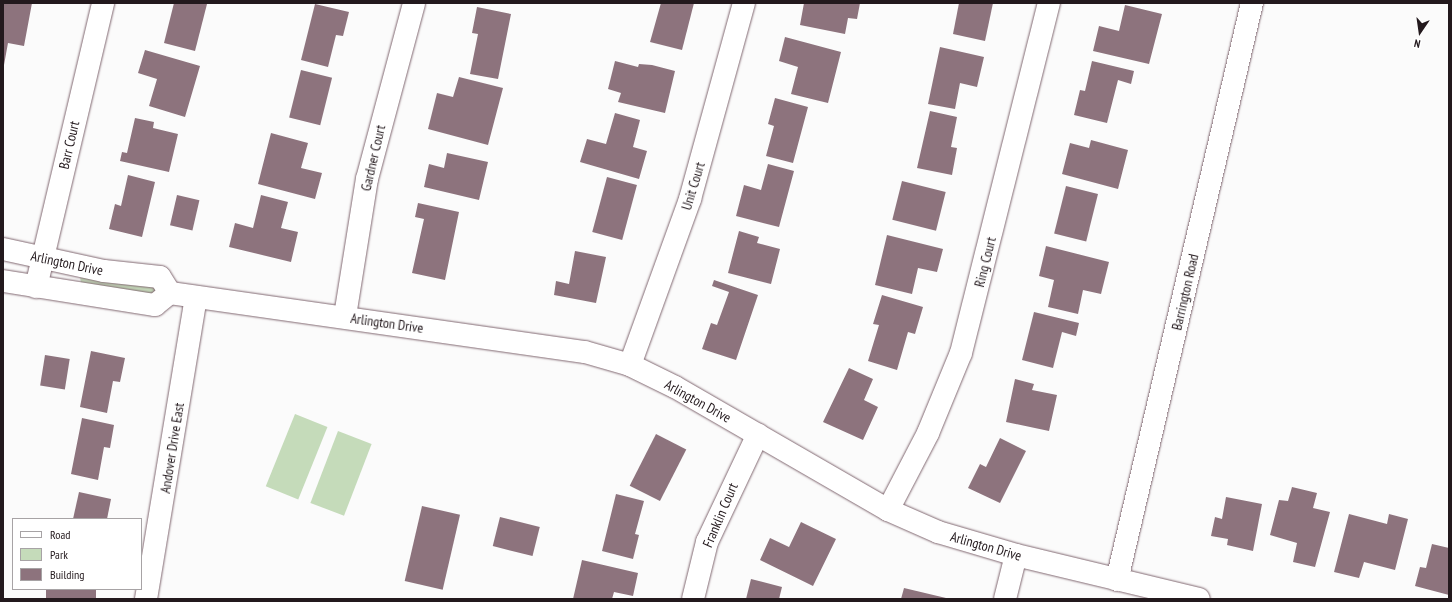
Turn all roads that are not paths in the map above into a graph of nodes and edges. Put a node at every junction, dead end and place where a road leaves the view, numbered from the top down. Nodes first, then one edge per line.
1 (103, 3) edge
2 (414, 3) edge
3 (744, 3) edge
4 (1049, 3) edge
5 (1252, 3) edge
6 (3, 249) edge
7 (42, 258) junction
8 (3, 281) edge
9 (36, 287) junction
10 (170, 293) junction
11 (196, 297) junction
12 (345, 316) junction
13 (630, 365) junction
14 (758, 434) junction
15 (888, 510) junction
16 (1016, 555) junction
17 (1117, 580) junction
18 (146, 599) edge
19 (693, 599) edge
20 (1005, 599) edge
21 (1199, 599) edge

1 - 7 street, Barr Court
2 - 12 street, Gardner Court
3 - 13 street, Unit Court
4 - 15 street, Ring Court
5 - 17 street, Barrington Road
6 - 7 street, Arlington Drive
7 - 9 street, Barr Court
7 - 10 street, Arlington Drive
8 - 9 street, Arlington Drive
9 - 10 street, Arlington Drive
10 - 11 street, Arlington Drive
11 - 12 street, Arlington Drive
11 - 18 street, Andover Drive East
12 - 13 street, Arlington Drive
13 - 14 street, Arlington Drive
14 - 15 street, Arlington Drive
14 - 19 street, Franklin Court
15 - 16 street, Arlington Drive
16 - 17 street, Arlington Drive
16 - 20 street
17 - 21 street, Arlington Drive

